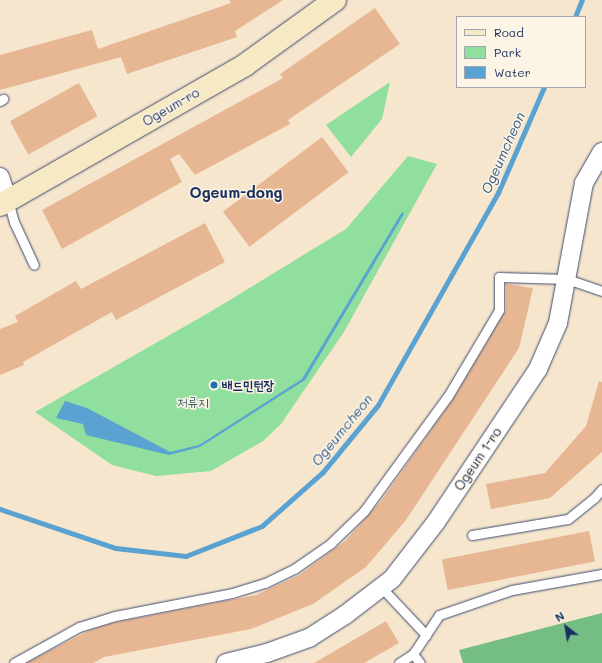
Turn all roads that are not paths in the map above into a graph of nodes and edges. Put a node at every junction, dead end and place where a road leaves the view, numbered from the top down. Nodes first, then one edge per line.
1 (335, 0) edge
2 (602, 152) edge
3 (0, 178) edge
4 (4, 203) edge
5 (34, 265) dead end
6 (567, 279) junction
7 (602, 291) edge
8 (602, 489) edge
9 (472, 535) dead end
10 (602, 574) edge
11 (381, 587) junction
12 (426, 635) junction
13 (413, 654) junction
14 (14, 663) edge
15 (226, 663) edge
16 (399, 663) edge
17 (420, 663) edge

1 - 4 street, Ogeum-ro
2 - 6 street, Ogeum 1-ro
3 - 4 street
4 - 5 lane
6 - 7 lane
6 - 11 street, Ogeum 1-ro
6 - 14 lane
8 - 9 lane
10 - 12 lane
11 - 12 lane
11 - 15 street, Ogeum 1-ro
12 - 13 lane
13 - 16 lane
13 - 17 lane

